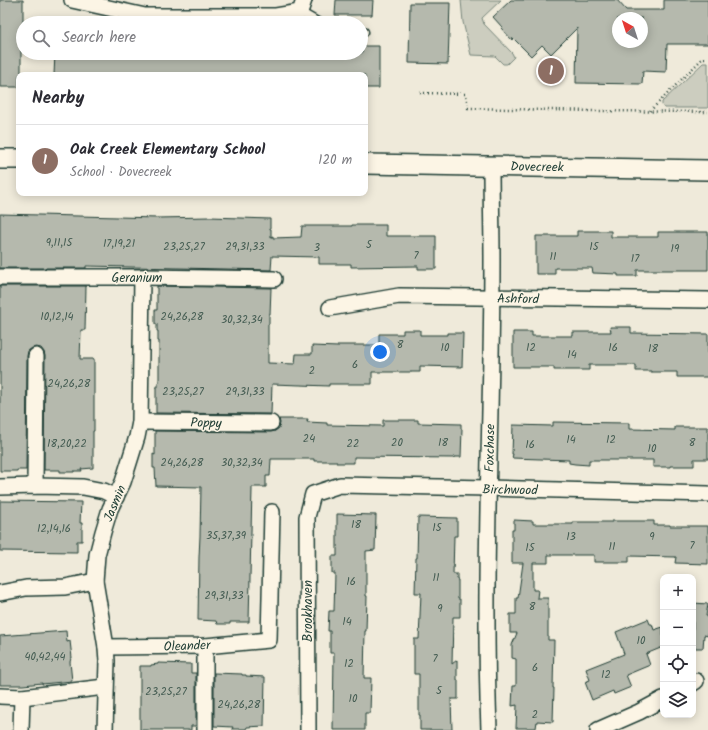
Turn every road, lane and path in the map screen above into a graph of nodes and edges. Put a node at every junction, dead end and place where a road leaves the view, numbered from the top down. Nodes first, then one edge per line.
1 (72, 0) edge
2 (302, 6) edge
3 (312, 16) edge
4 (708, 58) edge
5 (420, 92) dead end
6 (650, 111) junction
7 (708, 112) edge
8 (0, 159) edge
9 (16, 159) edge
10 (368, 164) edge
11 (491, 165) junction
12 (708, 170) edge
13 (0, 277) edge
14 (142, 277) junction
15 (274, 279) dead end
16 (492, 297) junction
17 (708, 300) edge
18 (330, 308) dead end
19 (36, 356) dead end
20 (140, 422) junction
21 (271, 423) dead end
22 (35, 486) junction
23 (0, 487) edge
24 (488, 488) junction
25 (313, 494) joint
26 (708, 494) edge
27 (116, 497) junction
28 (272, 512) dead end
29 (95, 581) junction
30 (0, 593) edge
31 (205, 646) junction
32 (106, 647) junction
33 (105, 687) junction
34 (0, 696) edge
35 (22, 697) junction
36 (660, 701) edge
37 (21, 730) edge
38 (105, 730) edge
39 (205, 730) edge
40 (308, 730) edge
41 (489, 730) edge
42 (598, 730) edge

1 - 2 street
2 - 3 lane
4 - 6 path
5 - 6 path
6 - 7 path
8 - 9 street
10 - 11 street, Dovecreek
11 - 12 street, Dovecreek
11 - 16 street, Foxchase
13 - 14 street, Geranium
14 - 15 street, Geranium
14 - 20 street, Jasmin
16 - 17 street, Ashford
16 - 18 street, Ashford
16 - 24 street, Foxchase
19 - 22 street
20 - 21 street, Poppy
20 - 27 street, Jasmin
22 - 23 street
22 - 27 street
24 - 25 street, Birchwood
24 - 26 street, Birchwood
24 - 41 street, Foxchase
25 - 40 street, Brookhaven
27 - 29 street, Jasmin
28 - 31 street, Oleander
29 - 30 street
29 - 32 street, Jasmin
31 - 32 street, Oleander
31 - 39 street
32 - 33 street, Jasmin
33 - 35 street
33 - 38 street, Jasmin
34 - 35 street
35 - 37 street
36 - 42 street

